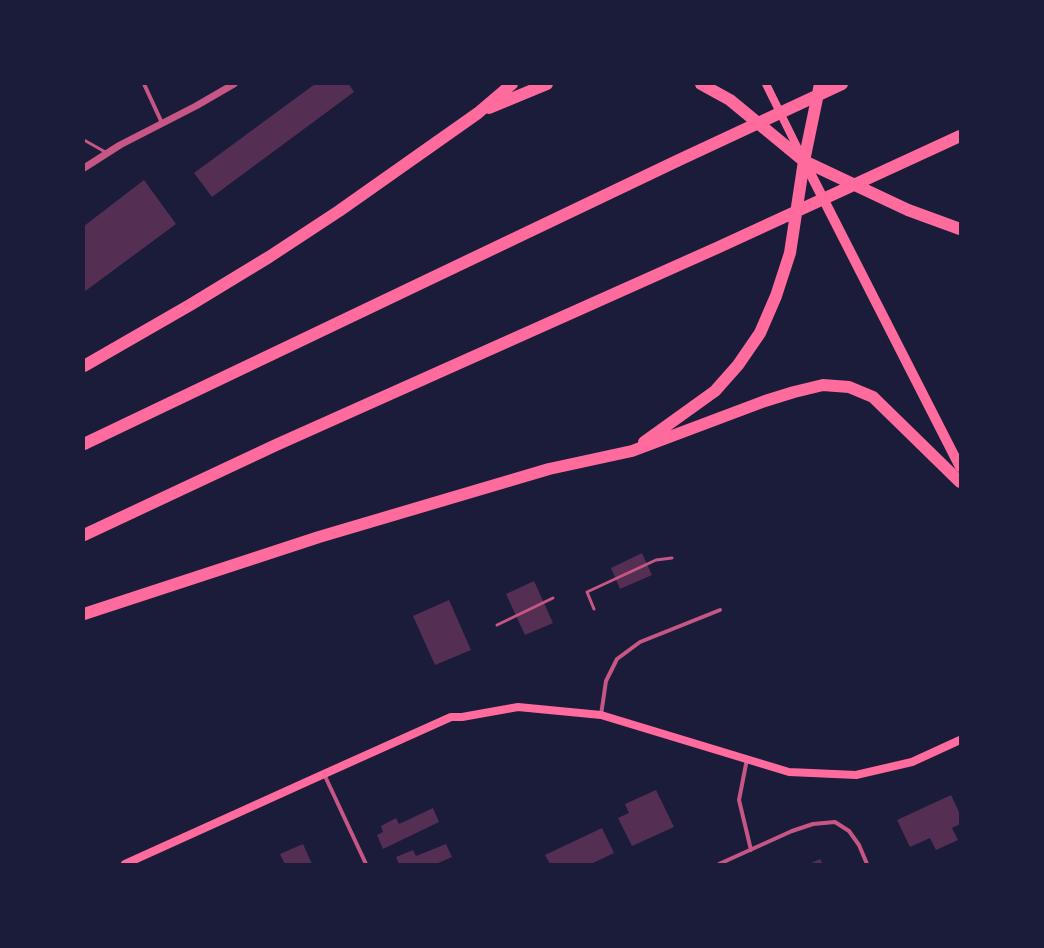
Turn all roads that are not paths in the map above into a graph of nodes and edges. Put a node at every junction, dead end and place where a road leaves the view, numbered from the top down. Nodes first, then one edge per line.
1 (144, 84) edge
2 (234, 84) edge
3 (512, 84) edge
4 (547, 84) edge
5 (700, 84) edge
6 (766, 84) edge
7 (820, 84) edge
8 (842, 84) edge
9 (478, 113) junction
10 (162, 123) junction
11 (960, 136) edge
12 (84, 140) edge
13 (107, 153) junction
14 (804, 162) junction
15 (84, 168) edge
16 (960, 229) edge
17 (84, 366) edge
18 (84, 444) edge
19 (632, 451) junction
20 (960, 467) edge
21 (960, 482) edge
22 (84, 535) edge
23 (672, 558) dead end
24 (553, 598) dead end
25 (594, 609) dead end
26 (720, 610) dead end
27 (84, 614) edge
28 (497, 625) dead end
29 (601, 715) junction
30 (960, 740) edge
31 (747, 759) junction
32 (324, 774) junction
33 (751, 850) junction
34 (126, 864) edge
35 (366, 864) edge
36 (719, 864) edge
37 (867, 864) edge

1 - 10 street
2 - 10 street
3 - 9 highway
4 - 9 highway
5 - 14 highway
6 - 14 main road
7 - 14 highway
8 - 18 highway
9 - 17 highway
10 - 13 street
11 - 22 highway
12 - 13 lane
13 - 15 street
14 - 16 highway
14 - 19 highway
14 - 20 main road
19 - 21 highway
19 - 27 highway
23 - 25 lane
24 - 28 lane
26 - 29 street
29 - 31 main road
29 - 32 main road
30 - 31 main road
31 - 33 street
32 - 34 main road
32 - 35 street
33 - 36 street
33 - 37 street

